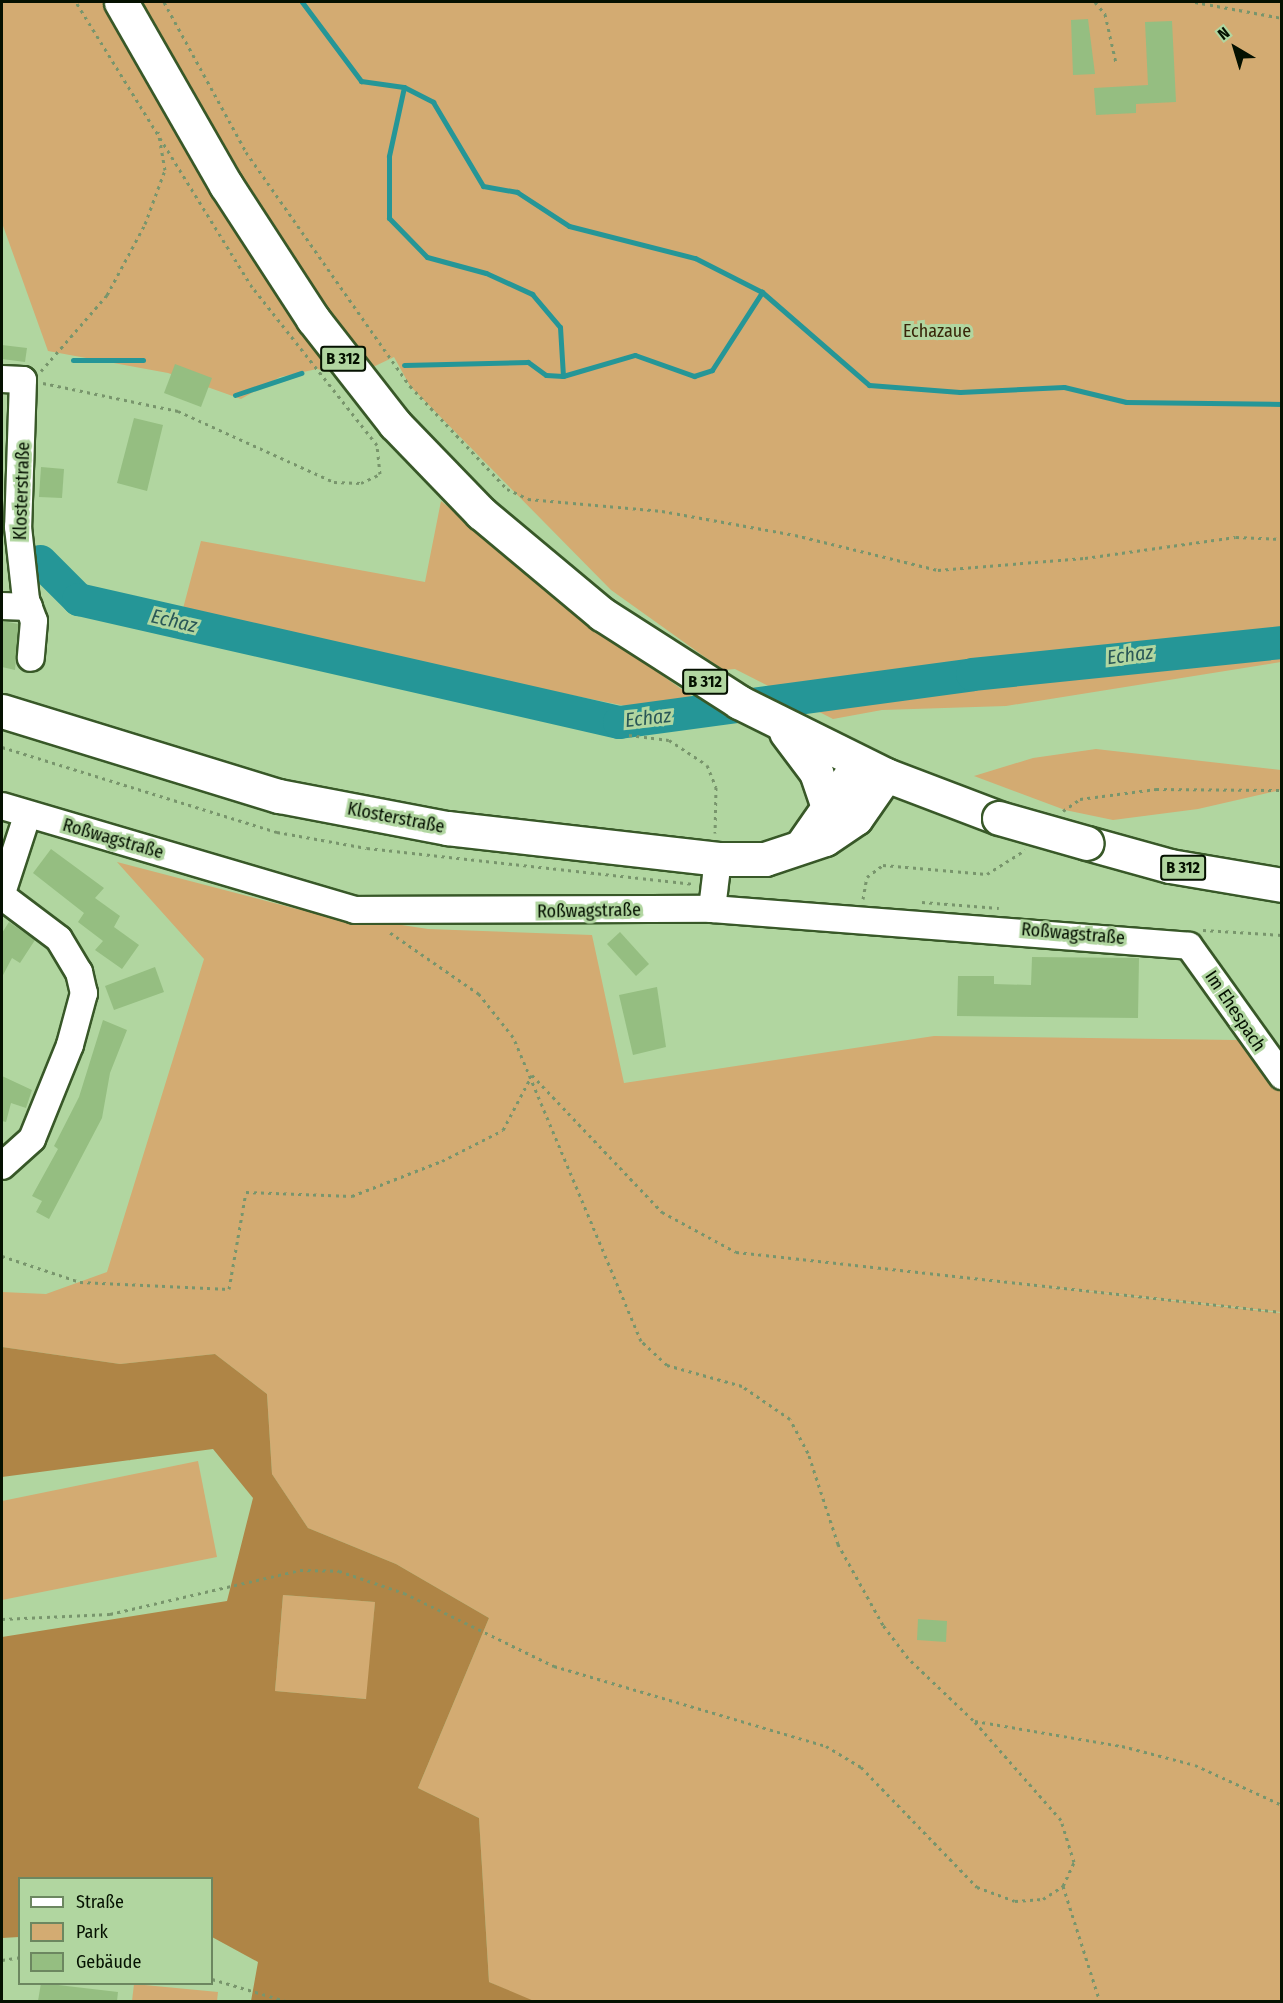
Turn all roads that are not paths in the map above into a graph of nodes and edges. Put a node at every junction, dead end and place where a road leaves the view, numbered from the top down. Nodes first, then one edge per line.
1 (121, 2) edge
2 (12, 379) edge
3 (2, 606) edge
4 (29, 608) junction
5 (32, 658) dead end
6 (2, 711) edge
7 (772, 721) junction
8 (872, 769) junction
9 (2, 806) edge
10 (830, 810) junction
11 (27, 816) junction
12 (800, 848) junction
13 (714, 885) junction
14 (1281, 885) edge
15 (2, 894) edge
16 (1189, 946) joint
17 (1281, 1076) edge
18 (2, 1166) edge

1 - 7 main road, B 312
2 - 4 street, Klosterstraße
3 - 4 street
4 - 5 street, Klosterstraße
6 - 13 main road, Klosterstraße
7 - 8 main road, B 312
7 - 10 main road
8 - 10 main road
8 - 12 main road, Klosterstraße
8 - 14 main road, B 312, bridge
9 - 11 street, Roßwagstraße
10 - 12 main road
11 - 13 street, Roßwagstraße
11 - 15 street
12 - 13 main road, Klosterstraße
13 - 16 street, Roßwagstraße
15 - 18 street
16 - 17 street, Im Ehespach

